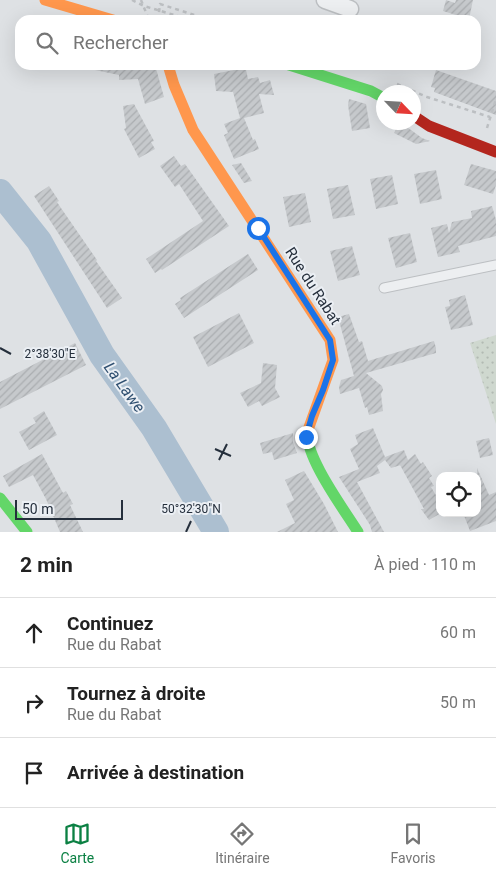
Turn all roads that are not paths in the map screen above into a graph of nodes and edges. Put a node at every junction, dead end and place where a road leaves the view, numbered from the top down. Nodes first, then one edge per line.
1 (45, 0) edge
2 (325, 0) edge
3 (350, 9) dead end
4 (96, 15) edge
5 (169, 70) edge
6 (305, 70) edge
7 (376, 94) edge
8 (421, 121) edge
9 (496, 152) edge
10 (496, 265) edge
11 (384, 288) dead end
12 (0, 498) edge
13 (27, 532) edge
14 (358, 532) edge

1 - 4 street
2 - 3 street
5 - 14 street, Rue du Rabat
6 - 7 street
8 - 9 street
10 - 11 lane
12 - 13 street

